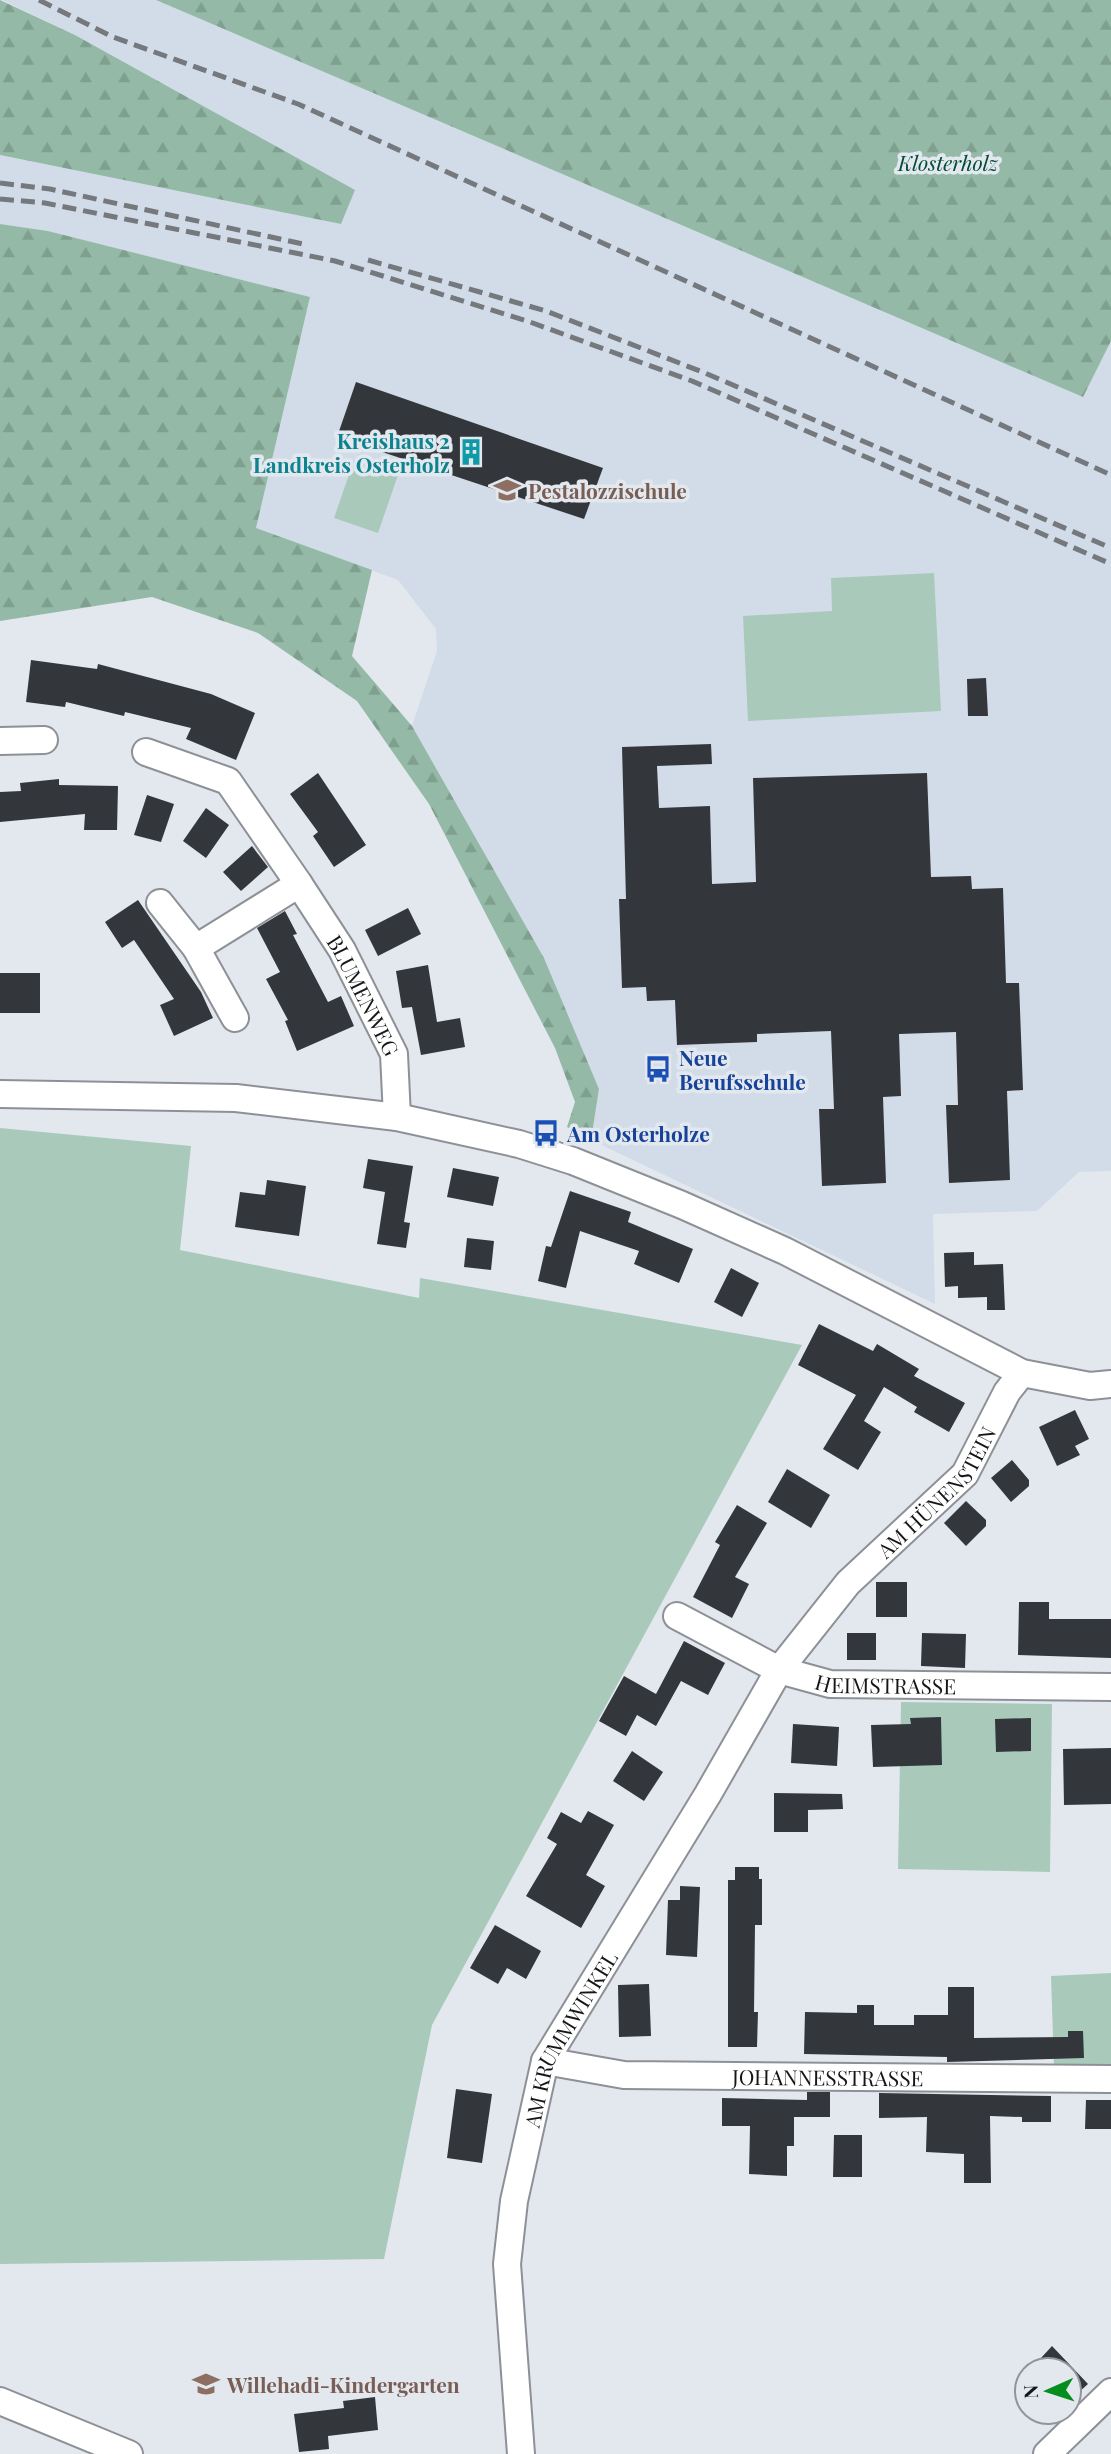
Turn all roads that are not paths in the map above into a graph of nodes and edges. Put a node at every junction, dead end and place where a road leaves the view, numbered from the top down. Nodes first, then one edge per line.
1 (44, 740) dead end
2 (0, 741) edge
3 (146, 752) dead end
4 (299, 884) junction
5 (160, 903) dead end
6 (196, 948) junction
7 (234, 1018) dead end
8 (0, 1094) edge
9 (397, 1117) junction
10 (1022, 1373) junction
11 (1111, 1384) edge
12 (677, 1616) dead end
13 (779, 1670) junction
14 (1111, 1687) edge
15 (545, 2061) junction
16 (1111, 2079) edge
17 (1111, 2392) edge
18 (0, 2401) edge
19 (129, 2454) edge
20 (521, 2454) edge
21 (1047, 2454) edge

1 - 2 street
3 - 4 street, BLUMENWEG
4 - 6 street
4 - 9 street, BLUMENWEG
5 - 6 street
6 - 7 street
8 - 9 street
9 - 10 street
10 - 11 street
10 - 13 street, AM HÜNENSTEIN
12 - 13 street, HEIMSTRASSE
13 - 14 street, HEIMSTRASSE
13 - 15 street, AM KRUMMWINKEL
15 - 16 street, JOHANNESSTRASSE
15 - 20 street, AM KRUMMWINKEL
17 - 21 street
18 - 19 street

